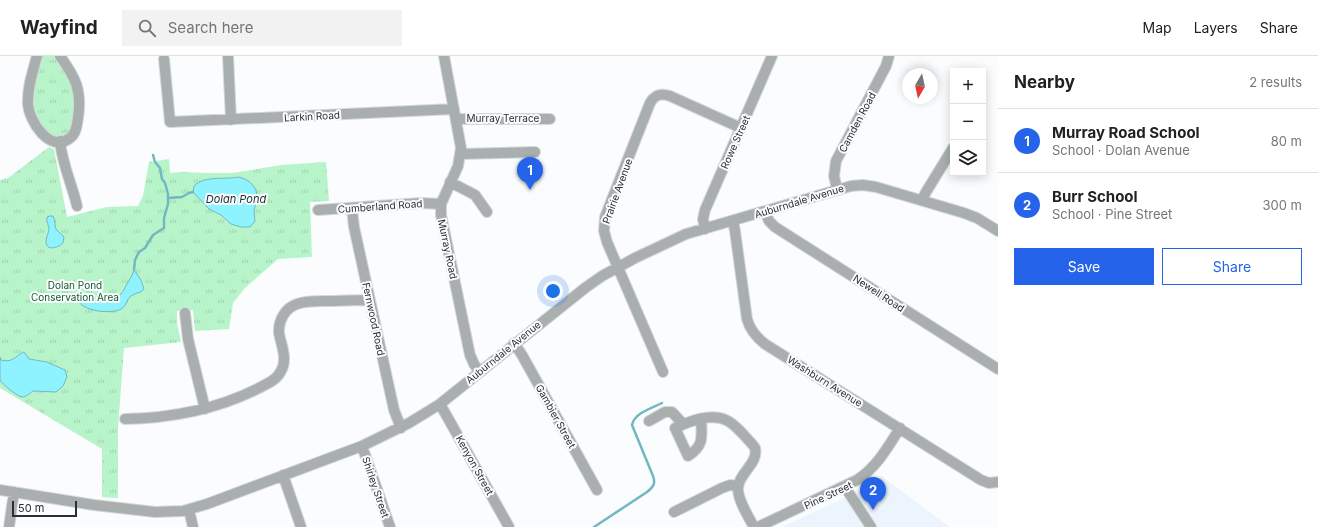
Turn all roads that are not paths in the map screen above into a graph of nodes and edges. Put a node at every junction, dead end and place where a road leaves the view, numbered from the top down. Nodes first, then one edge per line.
1 (37, 56) edge
2 (60, 56) edge
3 (228, 56) edge
4 (444, 56) edge
5 (772, 56) edge
6 (889, 56) edge
7 (164, 59) dead end
8 (455, 114) junction
9 (550, 119) dead end
10 (230, 120) junction
11 (741, 128) junction
12 (60, 141) junction
13 (535, 152) dead end
14 (950, 153) edge
15 (460, 154) junction
16 (450, 182) junction
17 (837, 189) junction
18 (922, 200) junction
19 (441, 204) junction
20 (77, 206) dead end
21 (352, 209) junction
22 (318, 210) dead end
23 (487, 212) dead end
24 (765, 212) junction
25 (733, 221) junction
26 (705, 229) junction
27 (998, 231) edge
28 (618, 266) junction
29 (369, 300) junction
30 (185, 313) dead end
31 (514, 343) junction
32 (998, 369) edge
33 (480, 371) junction
34 (663, 372) dead end
35 (440, 404) junction
36 (205, 409) junction
37 (125, 419) dead end
38 (701, 419) junction
39 (649, 421) dead end
40 (683, 424) junction
41 (401, 428) junction
42 (900, 428) junction
43 (362, 446) junction
44 (283, 475) junction
45 (998, 482) edge
46 (738, 486) junction
47 (845, 487) junction
48 (0, 490) edge
49 (597, 490) dead end
50 (14, 492) junction
51 (189, 510) junction
52 (674, 512) dead end
53 (9, 527) edge
54 (193, 527) edge
55 (301, 527) edge
56 (390, 527) edge
57 (509, 527) edge
58 (754, 527) edge
59 (758, 527) edge
60 (871, 527) edge

1 - 12 street
2 - 12 street
3 - 10 street
4 - 8 street, Murray Road
5 - 11 street, Rowe Street
6 - 17 street, Camden Road
7 - 10 street, Larkin Road
8 - 9 street, Murray Terrace
8 - 10 street, Larkin Road
8 - 15 street, Murray Road
11 - 26 street, Rowe Street
11 - 28 street, Prairie Avenue
12 - 20 street
13 - 15 street
14 - 18 street
15 - 16 street, Murray Road
16 - 19 street, Murray Road
16 - 23 street
17 - 18 street, Auburndale Avenue
17 - 24 street, Auburndale Avenue
18 - 27 street, Auburndale Avenue
19 - 21 street, Cumberland Road
19 - 33 street, Murray Road
21 - 22 street, Cumberland Road
21 - 29 street, Fernwood Road
24 - 25 street, Auburndale Avenue
24 - 32 street, Newell Road
25 - 26 street, Auburndale Avenue
25 - 42 street, Washburn Avenue
26 - 28 street, Auburndale Avenue
28 - 31 street, Auburndale Avenue
28 - 34 street, Prairie Avenue
29 - 36 street
29 - 41 street, Fernwood Road
30 - 36 street
31 - 33 street, Auburndale Avenue
31 - 49 street, Gambier Street
33 - 35 street, Auburndale Avenue
35 - 41 street, Auburndale Avenue
35 - 57 street, Kenyon Street
36 - 37 street
38 - 40 street
38 - 40 street
38 - 46 street
39 - 40 street
41 - 43 street, Auburndale Avenue
42 - 45 street, Washburn Avenue
42 - 47 street, Pine Street
43 - 44 street, Auburndale Avenue
43 - 56 street, Shirley Street
44 - 51 street, Auburndale Avenue
44 - 55 street
46 - 52 street
46 - 58 street
47 - 59 street, Pine Street
47 - 60 street
48 - 50 street, Auburndale Avenue
50 - 51 street, Auburndale Avenue
50 - 53 street
51 - 54 street

